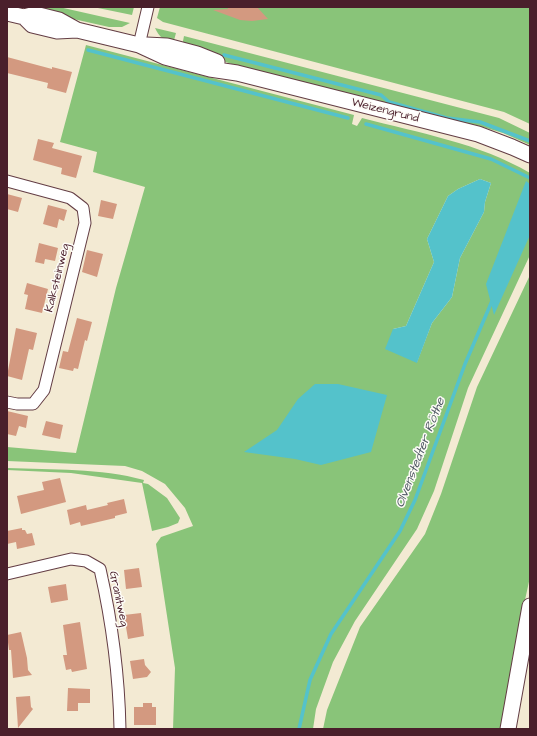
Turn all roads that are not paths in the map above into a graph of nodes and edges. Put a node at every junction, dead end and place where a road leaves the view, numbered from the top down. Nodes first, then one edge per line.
1 (148, 7) edge
2 (7, 13) edge
3 (139, 45) junction
4 (530, 155) edge
5 (7, 181) edge
6 (7, 402) edge
7 (7, 574) edge
8 (530, 606) edge
9 (120, 729) edge
10 (508, 729) edge

1 - 3 street
2 - 3 main road, Weizengrund
3 - 4 main road, Weizengrund
5 - 6 street, Kalksteinweg
7 - 9 street, Granitweg
8 - 10 main road

